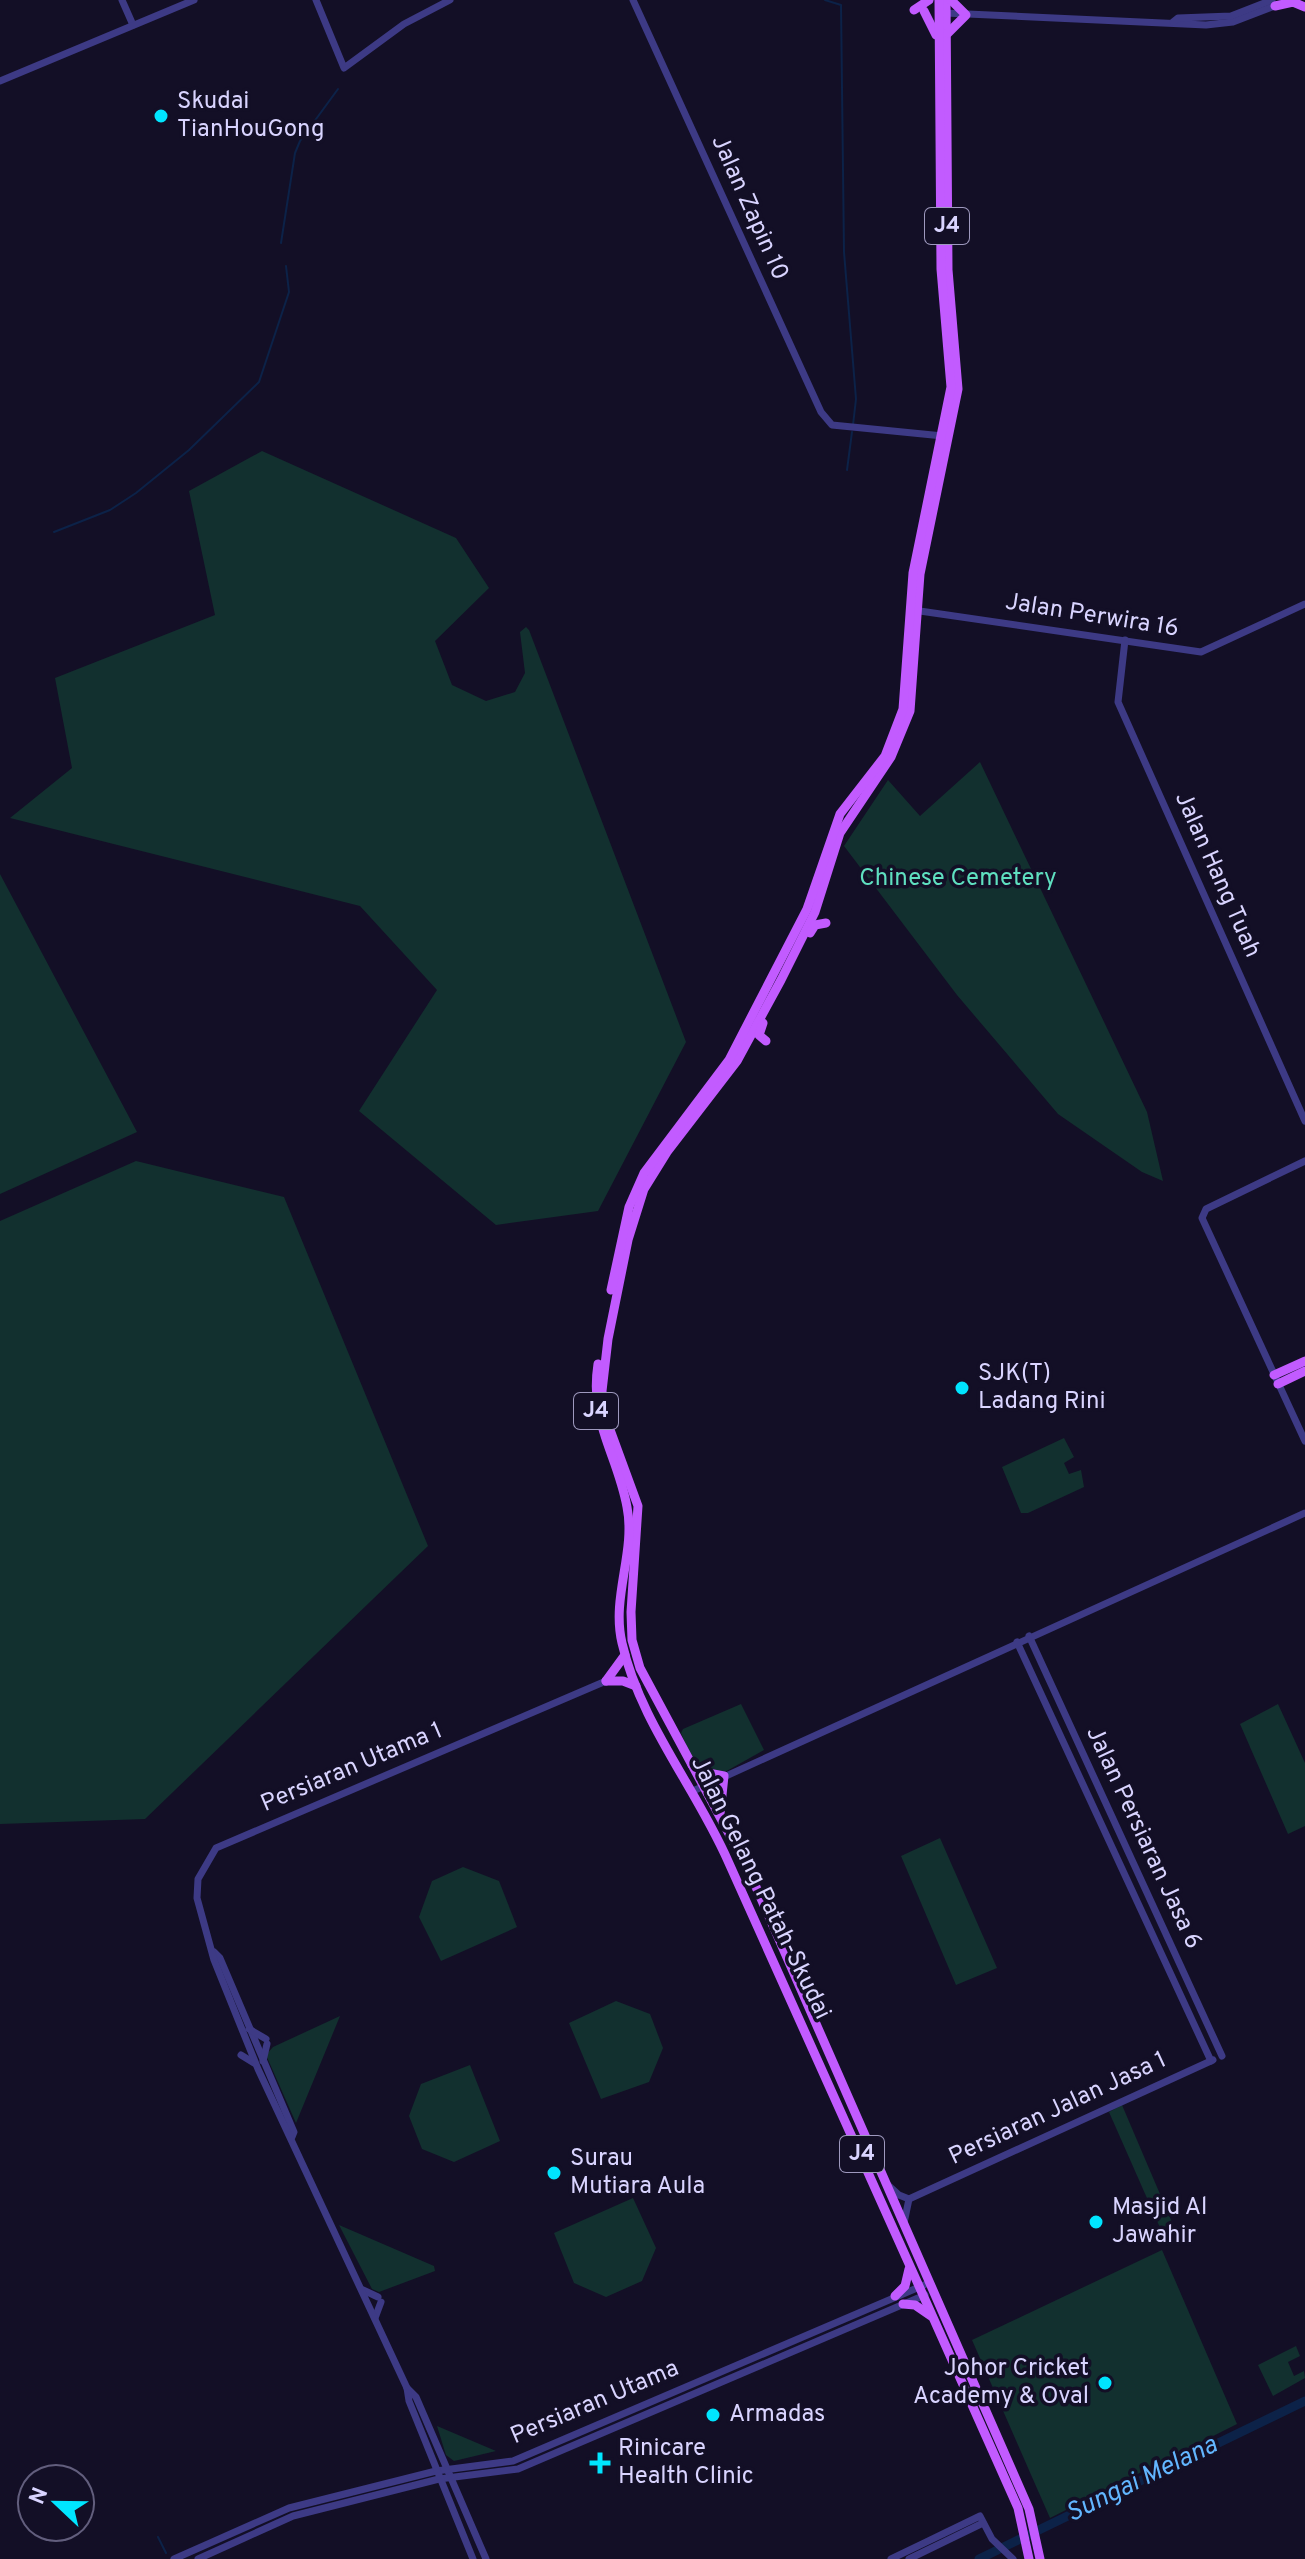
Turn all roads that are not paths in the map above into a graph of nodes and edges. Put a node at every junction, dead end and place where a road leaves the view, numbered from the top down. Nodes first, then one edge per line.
1 (122, 0) edge
2 (194, 0) edge
3 (316, 0) edge
4 (450, 0) edge
5 (633, 0) edge
6 (929, 0) edge
7 (939, 0) edge
8 (949, 0) edge
9 (1288, 0) edge
10 (1274, 3) edge
11 (1305, 7) edge
12 (942, 13) junction
13 (966, 15) junction
14 (133, 25) junction
15 (942, 41) junction
16 (0, 81) edge
17 (945, 436) junction
18 (1305, 604) edge
19 (915, 610) junction
20 (1125, 640) junction
21 (823, 887) junction
22 (793, 959) junction
23 (776, 990) junction
24 (766, 1041) dead end
25 (1305, 1121) edge
26 (1305, 1161) edge
27 (649, 1172) junction
28 (1305, 1361) edge
29 (1305, 1371) edge
30 (1276, 1380) junction
31 (1305, 1441) edge
32 (1305, 1513) edge
33 (1029, 1636) junction
34 (1017, 1642) junction
35 (625, 1655) junction
36 (606, 1681) junction
37 (636, 1686) junction
38 (690, 1763) junction
39 (724, 1776) junction
40 (698, 1789) junction
41 (720, 1817) junction
42 (767, 1912) junction
43 (754, 1919) junction
44 (245, 2029) junction
45 (1222, 2056) joint
46 (1211, 2061) junction
47 (260, 2066) junction
48 (887, 2183) junction
49 (909, 2199) junction
50 (904, 2224) junction
51 (908, 2259) junction
52 (933, 2286) junction
53 (361, 2289) junction
54 (922, 2291) junction
55 (895, 2296) junction
56 (903, 2304) junction
57 (934, 2318) junction
58 (375, 2320) junction
59 (407, 2388) junction
60 (421, 2434) junction
61 (449, 2473) junction
62 (437, 2475) junction
63 (476, 2475) junction
64 (408, 2479) junction
65 (458, 2495) junction
66 (982, 2519) junction
67 (1012, 2558) edge
68 (174, 2559) edge
69 (198, 2559) edge
70 (473, 2559) edge
71 (486, 2559) edge
72 (891, 2559) edge
73 (909, 2559) edge
74 (1029, 2559) edge
75 (1040, 2559) edge

1 - 14 street
2 - 14 street
3 - 4 street
5 - 17 street, Jalan Zapin 10
6 - 15 main road
7 - 12 main road, J4
8 - 12 main road, J4
8 - 13 main road
9 - 10 street
10 - 11 main road
10 - 13 street
12 - 13 street
12 - 15 main road, J4
13 - 15 main road
14 - 16 street
15 - 17 main road, J4
17 - 19 main road, J4
18 - 20 street, Jalan Perwira 16
19 - 20 street, Jalan Perwira 16
19 - 21 main road, J4
19 - 27 main road, J4
20 - 25 street, Jalan Hang Tuah
21 - 22 main road, J4
21 - 22 main road
22 - 23 main road, J4
23 - 24 main road
23 - 27 main road, J4
26 - 30 street
27 - 35 main road, Jalan Gelang Patah-Skudai / J4
27 - 38 main road, Jalan Gelang Patah-Skudai / J4
28 - 30 main road
29 - 30 main road
30 - 31 street
32 - 33 street
33 - 34 street
33 - 45 street, Jalan Persiaran Jasa 6
34 - 39 street
34 - 46 street, Jalan Persiaran Jasa 6
35 - 36 main road
35 - 37 main road, Jalan Gelang Patah-Skudai / J4
36 - 37 main road
36 - 44 street, Persiaran Utama 1
37 - 40 main road, Jalan Gelang Patah-Skudai / J4
38 - 39 main road
38 - 40 main road, Jalan Gelang Patah-Skudai / J4
39 - 40 street
39 - 41 main road
40 - 41 main road, Jalan Gelang Patah-Skudai / J4
40 - 43 main road, Jalan Gelang Patah-Skudai / J4
41 - 42 main road, Jalan Gelang Patah-Skudai / J4
42 - 43 main road
42 - 48 main road, Jalan Gelang Patah-Skudai / J4
43 - 51 main road, Jalan Gelang Patah-Skudai / J4
44 - 47 street, Persiaran Utama 1
44 - 47 street
44 - 47 street
45 - 46 street, Persiaran Jalan Jasa 1
46 - 49 street, Persiaran Jalan Jasa 1
47 - 53 street, Persiaran Utama 1
48 - 49 street
48 - 50 main road, Jalan Gelang Patah-Skudai / J4
49 - 50 street
50 - 52 main road, Jalan Gelang Patah-Skudai / J4
51 - 54 main road, Jalan Gelang Patah-Skudai / J4
51 - 55 main road
52 - 54 street, Persiaran Utama
52 - 75 main road, Jalan Gelang Patah-Skudai / J4
53 - 58 street, Persiaran Utama 1
53 - 58 street
54 - 55 street, Persiaran Utama
54 - 56 street, Persiaran Utama
54 - 57 main road, Jalan Gelang Patah-Skudai / J4
55 - 61 street, Persiaran Utama
56 - 57 main road
56 - 63 street, Persiaran Utama
57 - 74 main road, Jalan Gelang Patah-Skudai / J4
58 - 59 street, Persiaran Utama 1
59 - 60 street, Persiaran Utama 1
59 - 61 street, Persiaran Utama 1
60 - 62 street, Persiaran Utama 1
60 - 64 street
61 - 62 street, Persiaran Utama
61 - 63 street, Persiaran Utama
61 - 65 street, Persiaran Utama 1
62 - 64 street, Persiaran Utama
62 - 69 street, Persiaran Utama
62 - 70 street, Persiaran Utama 1
63 - 65 street
64 - 68 street, Persiaran Utama
65 - 71 street, Persiaran Utama 1
66 - 67 street
66 - 72 street
66 - 73 street

